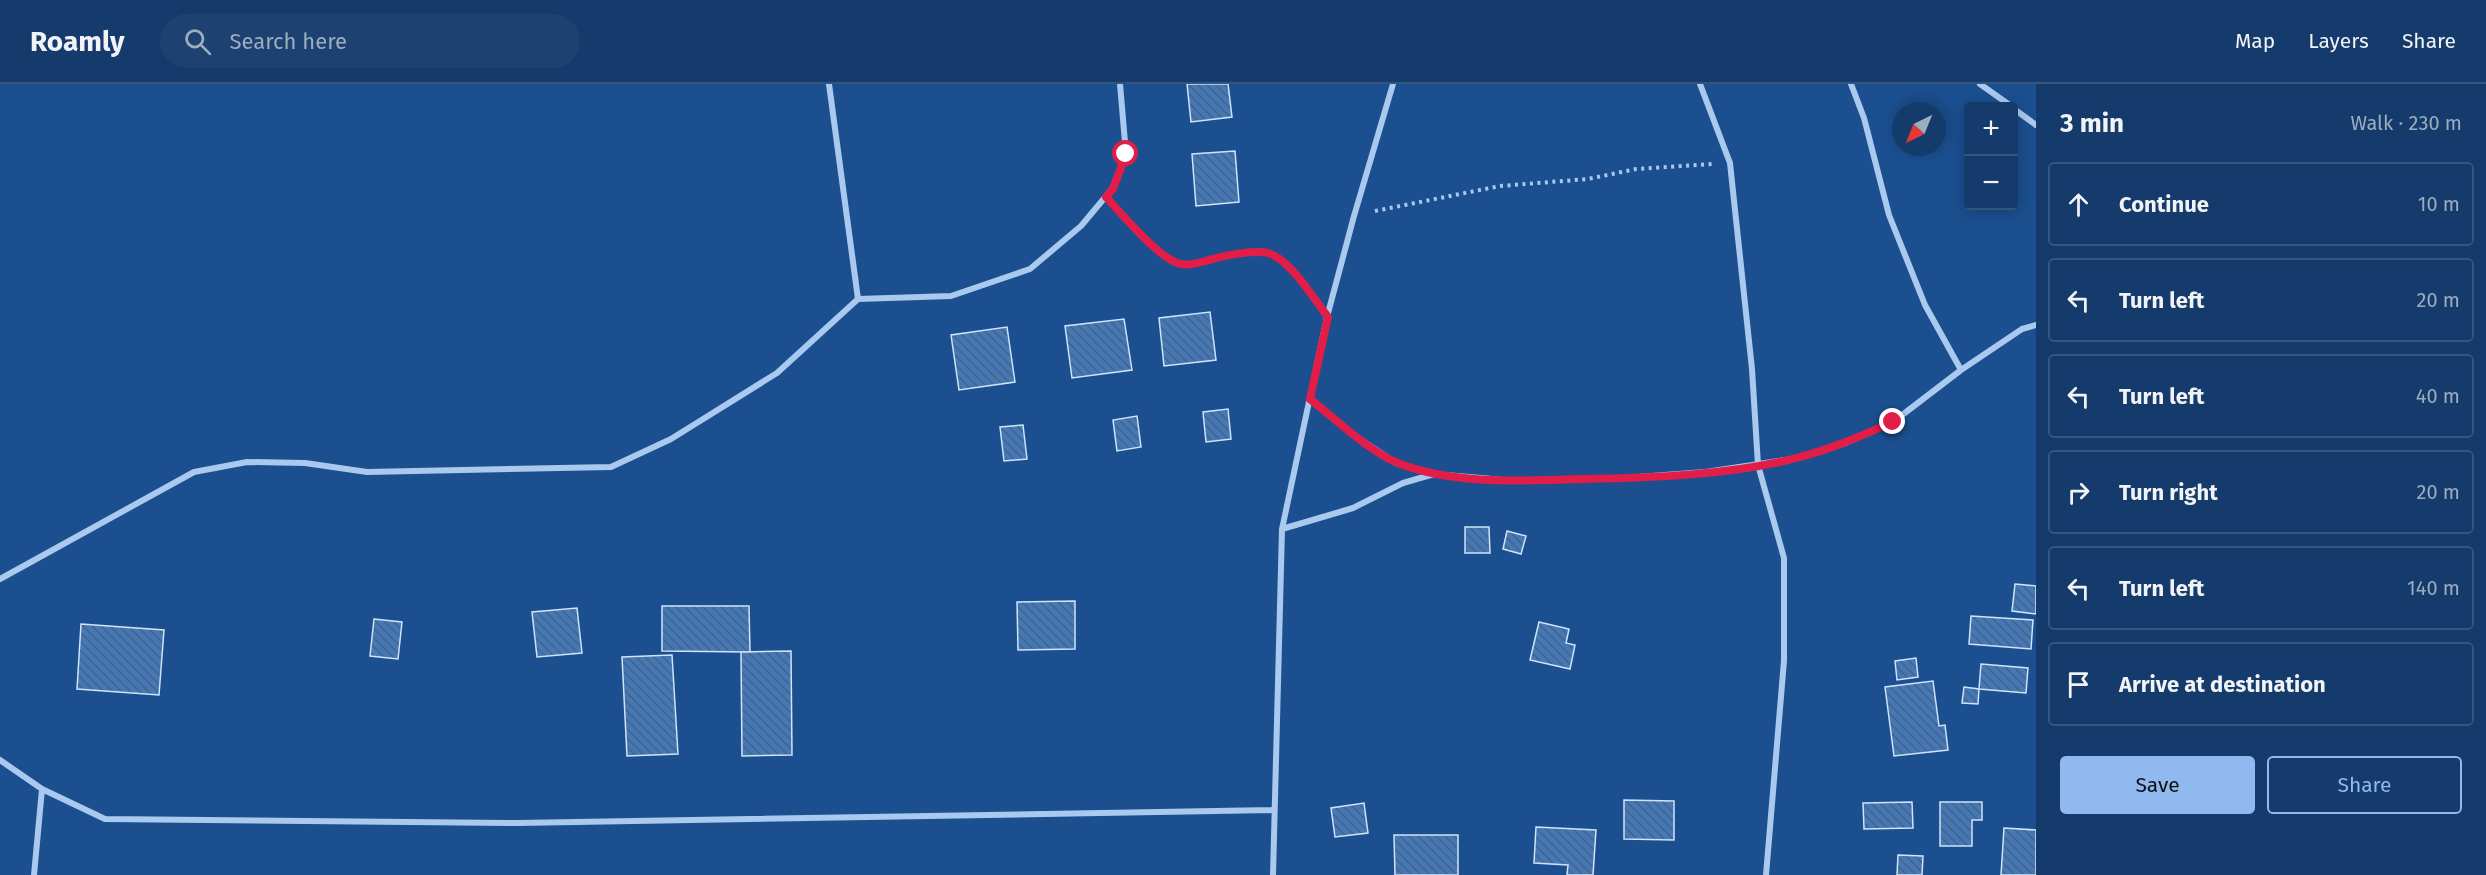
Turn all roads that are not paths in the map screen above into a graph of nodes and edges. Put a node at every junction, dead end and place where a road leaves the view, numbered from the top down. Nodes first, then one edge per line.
1 (829, 84) edge
2 (1120, 84) edge
3 (1393, 84) edge
4 (1700, 84) edge
5 (1851, 84) edge
6 (1980, 84) edge
7 (2004, 102) edge
8 (2018, 112) edge
9 (2036, 125) edge
10 (1106, 197) junction
11 (858, 299) junction
12 (1328, 317) junction
13 (2036, 325) edge
14 (1961, 370) junction
15 (1310, 399) junction
16 (1758, 465) junction
17 (1434, 474) junction
18 (1282, 529) junction
19 (0, 579) edge
20 (0, 760) edge
21 (42, 789) junction
22 (1274, 810) junction
23 (33, 875) edge
24 (1273, 875) edge
25 (1766, 875) edge

1 - 11 street
2 - 10 street
3 - 12 street
4 - 16 street
5 - 14 street
6 - 7 street
8 - 9 street
10 - 11 street
10 - 12 street
11 - 19 street
12 - 15 street
13 - 14 street
14 - 16 street
15 - 17 street
15 - 18 street
16 - 17 street
16 - 25 street
17 - 18 street
18 - 22 street
20 - 21 street
21 - 22 street
21 - 23 street
22 - 24 street

